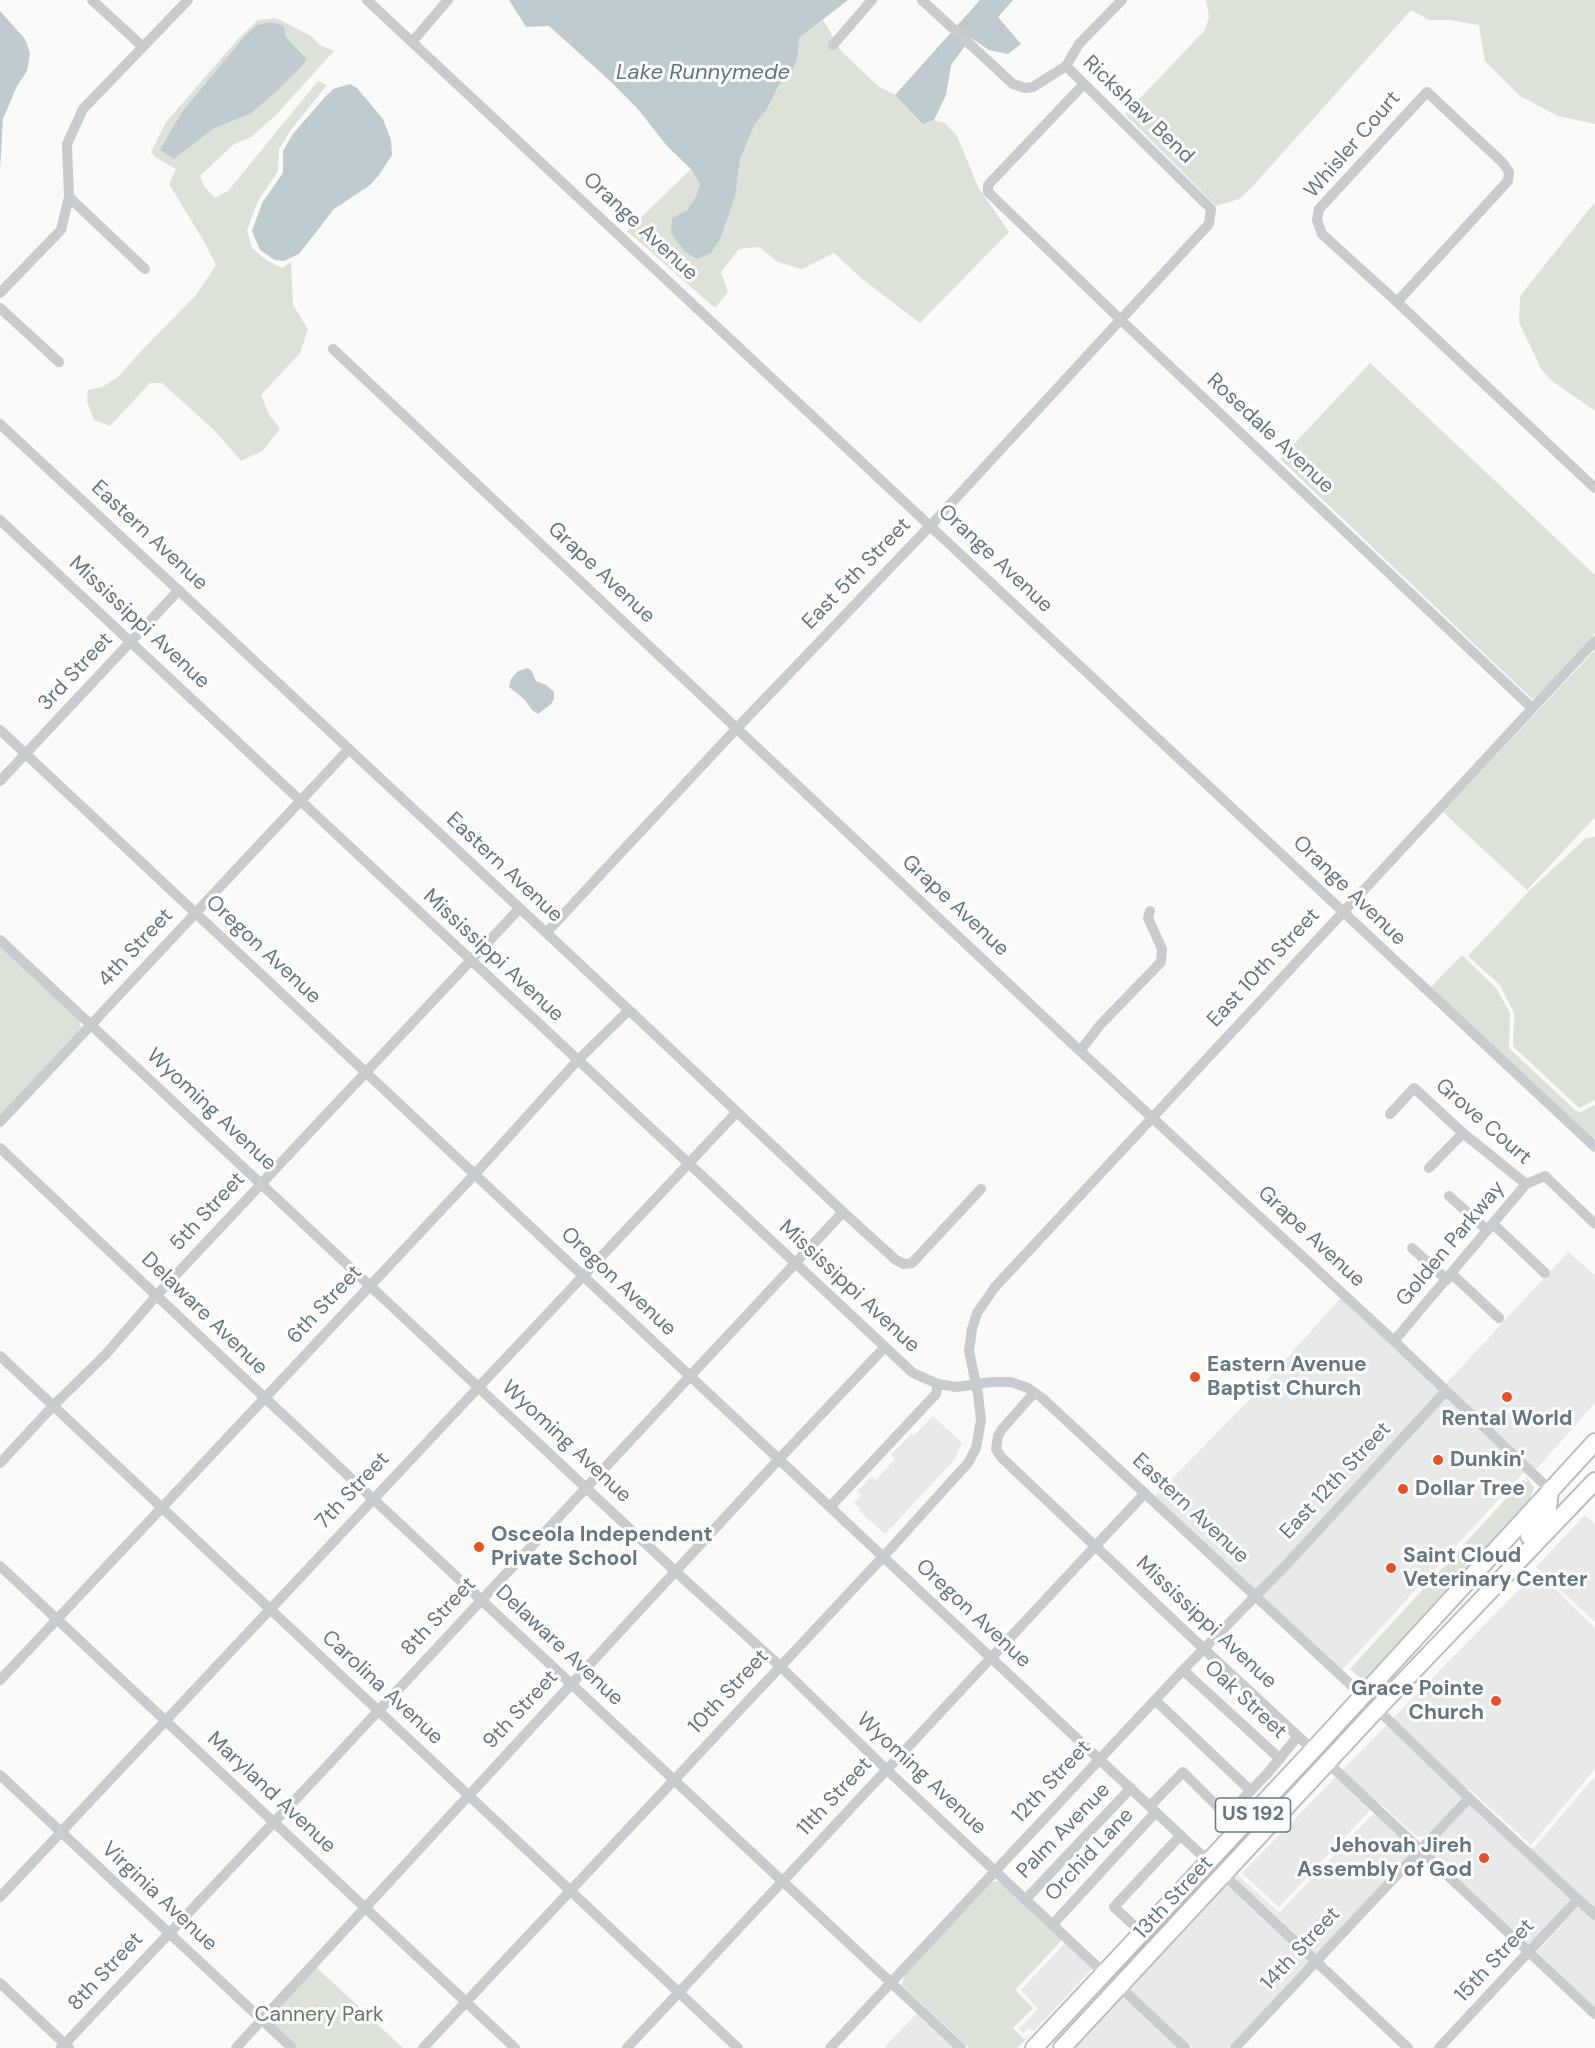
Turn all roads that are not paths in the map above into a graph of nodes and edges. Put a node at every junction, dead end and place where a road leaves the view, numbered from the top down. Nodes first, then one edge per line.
1 (92, 0) edge
2 (188, 0) edge
3 (367, 0) edge
4 (448, 0) edge
5 (872, 0) edge
6 (922, 0) edge
7 (1122, 0) edge
8 (412, 42) junction
9 (833, 45) dead end
10 (143, 47) junction
11 (1066, 66) junction
12 (1084, 84) junction
13 (69, 197) junction
14 (1211, 209) joint
15 (145, 269) dead end
16 (0, 293) edge
17 (1397, 302) junction
18 (0, 308) edge
19 (1121, 320) junction
20 (333, 349) dead end
21 (59, 362) dead end
22 (3, 431) edge
23 (1595, 488) edge
24 (0, 520) edge
25 (931, 525) junction
26 (179, 590) junction
27 (1595, 641) edge
28 (131, 642) junction
29 (1532, 708) junction
30 (738, 727) junction
31 (0, 730) edge
32 (349, 749) junction
33 (25, 754) junction
34 (0, 781) edge
35 (300, 802) junction
36 (519, 909) junction
37 (1150, 911) dead end
38 (1343, 912) junction
39 (195, 913) junction
40 (546, 933) junction
41 (0, 940) edge
42 (471, 962) junction
43 (629, 1010) junction
44 (91, 1025) junction
45 (1080, 1051) junction
46 (578, 1061) junction
47 (365, 1072) junction
48 (737, 1112) junction
49 (1390, 1114) dead end
50 (1152, 1118) junction
51 (0, 1122) edge
52 (1463, 1134) junction
53 (1595, 1147) edge
54 (0, 1148) edge
55 (687, 1164) junction
56 (1429, 1168) dead end
57 (475, 1174) junction
58 (261, 1184) junction
59 (1526, 1185) junction
60 (981, 1190) dead end
61 (1449, 1196) dead end
62 (843, 1212) junction
63 (1595, 1224) edge
64 (1490, 1227) junction
65 (1412, 1248) dead end
66 (794, 1263) junction
67 (1545, 1273) dead end
68 (582, 1275) junction
69 (1449, 1277) junction
70 (369, 1286) junction
71 (158, 1296) junction
72 (1499, 1318) dead end
73 (972, 1329) joint
74 (1394, 1341) junction
75 (885, 1347) junction
76 (0, 1356) edge
77 (690, 1376) junction
78 (938, 1384) junction
79 (976, 1384) junction
80 (478, 1387) junction
81 (1446, 1391) junction
82 (1034, 1393) junction
83 (264, 1398) junction
84 (53, 1406) junction
85 (1595, 1442) edge
86 (779, 1459) junction
87 (0, 1463) edge
88 (1595, 1481) edge
89 (586, 1488) junction
90 (1550, 1490) junction
91 (1145, 1493) junction
92 (372, 1498) junction
93 (161, 1506) junction
94 (830, 1507) junction
95 (1095, 1546) junction
96 (883, 1557) junction
97 (0, 1566) edge
98 (675, 1572) junction
99 (1254, 1596) junction
100 (482, 1600) junction
101 (1447, 1602) junction
102 (269, 1610) junction
103 (57, 1619) junction
104 (1460, 1622) junction
105 (1204, 1649) junction
106 (991, 1658) junction
107 (780, 1666) junction
108 (1183, 1670) junction
109 (0, 1680) edge
110 (572, 1684) junction
111 (1363, 1696) junction
112 (1155, 1700) junction
113 (1377, 1709) junction
114 (378, 1710) junction
115 (165, 1720) junction
116 (1298, 1736) junction
117 (1313, 1750) junction
118 (1280, 1759) junction
119 (1100, 1760) junction
120 (1328, 1763) junction
121 (887, 1770) junction
122 (1294, 1771) junction
123 (0, 1775) edge
124 (674, 1780) junction
125 (1131, 1788) junction
126 (1251, 1791) junction
127 (468, 1795) junction
128 (1296, 1798) junction
129 (1469, 1798) junction
130 (1153, 1809) junction
131 (273, 1822) junction
132 (61, 1832) junction
133 (1181, 1835) junction
134 (1421, 1850) junction
135 (1209, 1862) junction
136 (994, 1871) junction
137 (1224, 1875) junction
138 (782, 1881) junction
139 (570, 1891) junction
140 (0, 1897) edge
141 (1578, 1899) junction
142 (1025, 1900) junction
143 (366, 1908) junction
144 (1595, 1915) edge
145 (1052, 1924) junction
146 (169, 1933) junction
147 (1142, 1933) junction
148 (1164, 1940) junction
149 (1530, 1952) junction
150 (1316, 1962) junction
151 (1104, 1973) junction
152 (0, 1983) edge
153 (891, 1983) junction
154 (1120, 1987) junction
155 (679, 1992) junction
156 (465, 2002) junction
157 (1595, 2014) edge
158 (261, 2020) junction
159 (65, 2047) edge
160 (236, 2048) edge
161 (292, 2048) edge
162 (423, 2048) edge
163 (515, 2048) edge
164 (627, 2048) edge
165 (738, 2048) edge
166 (830, 2048) edge
167 (961, 2048) edge
168 (1034, 2048) edge
169 (1062, 2048) edge
170 (1185, 2048) edge
171 (1235, 2048) edge
172 (1408, 2048) edge
173 (1439, 2048) edge

1 - 10 street
2 - 10 street
3 - 8 street, Orange Avenue
4 - 8 street
5 - 9 street
6 - 11 street, Rickshaw Bend
7 - 11 street
8 - 25 street, Orange Avenue
10 - 13 street
11 - 12 street, Rickshaw Bend
12 - 14 street, Rickshaw Bend
12 - 19 street, Rosedale Avenue
13 - 15 street
13 - 16 street
14 - 19 street, East 5th Street
17 - 17 street, Whisler Court
17 - 23 street, Whisler Court
18 - 21 street
19 - 25 street, East 5th Street
19 - 29 street, Rosedale Avenue
20 - 30 street, Grape Avenue
22 - 26 street, Eastern Avenue
24 - 28 street, Mississippi Avenue
25 - 30 street, East 5th Street
25 - 38 street, Orange Avenue
26 - 28 street, 3rd Street
26 - 32 street, Eastern Avenue
27 - 29 street, East 10th Street
28 - 33 street, 3rd Street
28 - 35 street, Mississippi Avenue
29 - 38 street, East 10th Street
30 - 40 street, East 5th Street
30 - 45 street, Grape Avenue
31 - 33 street, Oregon Avenue
32 - 35 street, 4th Street
32 - 36 street, Eastern Avenue
33 - 34 street, 3rd Street
33 - 39 street, Oregon Avenue
35 - 39 street, 4th Street
35 - 42 street, Mississippi Avenue
36 - 40 street, Eastern Avenue
36 - 42 street, 5th Street
37 - 45 street
38 - 50 street, East 10th Street
38 - 53 street, Orange Avenue
39 - 44 street, 4th Street
39 - 47 street, Oregon Avenue
40 - 43 street, Eastern Avenue
41 - 44 street, Wyoming Avenue
42 - 46 street, Mississippi Avenue
42 - 47 street, 5th Street
43 - 46 street, 6th Street
43 - 48 street, Eastern Avenue
44 - 51 street, 4th Street
44 - 58 street, Wyoming Avenue
45 - 50 street, Grape Avenue
46 - 55 street, Mississippi Avenue
46 - 57 street, 6th Street
47 - 57 street, Oregon Avenue
47 - 58 street, 5th Street
48 - 55 street, 7th Street
48 - 62 street, Eastern Avenue
49 - 52 street, Grove Court
50 - 73 street, East 10th Street
50 - 74 street, Grape Avenue
52 - 56 street
52 - 59 street, Grove Court
54 - 71 street, Delaware Avenue
55 - 66 street, Mississippi Avenue
55 - 68 street, 7th Street
57 - 68 street, Oregon Avenue
57 - 70 street, 6th Street
58 - 70 street, Wyoming Avenue
58 - 71 street, 5th Street
59 - 63 street, Golden Parkway
59 - 64 street, Golden Parkway
60 - 62 street, Eastern Avenue
61 - 64 street
62 - 66 street, 8th Street
64 - 67 street
64 - 69 street, Golden Parkway
65 - 69 street
66 - 75 street, Mississippi Avenue
66 - 77 street, 8th Street
68 - 77 street, Oregon Avenue
68 - 80 street, 7th Street
69 - 72 street
69 - 74 street, Golden Parkway
70 - 80 street, Wyoming Avenue
70 - 83 street, 6th Street
71 - 83 street, Delaware Avenue
71 - 84 street, 5th Street
73 - 79 street, 10th Street
74 - 81 street, Grape Avenue
75 - 78 street, Mississippi Avenue
75 - 86 street, 9th Street
76 - 84 street, Carolina Avenue
77 - 86 street, Oregon Avenue
77 - 89 street, 8th Street
78 - 79 street, Mississippi Avenue
78 - 94 street
79 - 82 street, Eastern Avenue
79 - 96 street, 10th Street
80 - 89 street, Wyoming Avenue
80 - 92 street, 7th Street
81 - 90 street, Grape Avenue
81 - 99 street, East 12th Street
82 - 91 street, Eastern Avenue
82 - 95 street, Mississippi Avenue
83 - 92 street, Delaware Avenue
83 - 93 street, 6th Street
84 - 87 street, 5th Street
84 - 93 street, Carolina Avenue
85 - 90 highway, US 192
86 - 94 street, Oregon Avenue
86 - 98 street, 9th Street
88 - 104 highway, US 192
89 - 98 street, Wyoming Avenue
89 - 100 street, 8th Street
90 - 101 highway, US 192
90 - 104 highway
91 - 95 street, 11th Street
91 - 99 street, Eastern Avenue
92 - 100 street, Delaware Avenue
92 - 102 street, 7th Street
93 - 102 street, Carolina Avenue
93 - 103 street, 6th Street
94 - 96 street, Oregon Avenue
95 - 105 street, Mississippi Avenue
95 - 106 street, 11th Street
96 - 106 street, Oregon Avenue
96 - 107 street, 10th Street
97 - 103 street, Maryland Avenue
98 - 107 street, Wyoming Avenue
98 - 110 street, 9th Street
99 - 105 street, 12th Street
99 - 111 street, Eastern Avenue
100 - 110 street, Delaware Avenue
100 - 114 street, 8th Street
101 - 111 highway, US 192
101 - 113 highway
102 - 114 street, Carolina Avenue
102 - 115 street, 7th Street
103 - 109 street, 6th Street
103 - 115 street, Maryland Avenue
104 - 113 highway, US 192
105 - 108 street, 12th Street
105 - 116 street, Mississippi Avenue
106 - 119 street, Oregon Avenue
106 - 121 street, 11th Street
107 - 121 street, Wyoming Avenue
107 - 124 street, 10th Street
108 - 112 street, 12th Street
108 - 118 street, Oak Street
110 - 124 street, Delaware Avenue
110 - 127 street, 9th Street
111 - 117 highway, 13th Street / US 192
111 - 128 highway
112 - 119 street, 12th Street
112 - 126 street
113 - 120 highway, 13th Street / US 192
113 - 129 street
114 - 127 street, Carolina Avenue
114 - 131 street, 8th Street
115 - 131 street, Maryland Avenue
115 - 132 street, 7th Street
116 - 117 street, Mississippi Avenue
116 - 118 street
117 - 122 highway, 13th Street / US 192
118 - 126 street
119 - 125 street, Oregon Avenue
119 - 136 street, 12th Street
120 - 128 highway, 13th Street / US 192
120 - 134 street
121 - 136 street, Wyoming Avenue
121 - 138 street, 11th Street
122 - 135 highway, 13th Street / US 192
122 - 137 highway
123 - 132 street, Virginia Avenue
124 - 138 street, Delaware Avenue
124 - 139 street, 10th Street
125 - 130 street, Oregon Avenue
125 - 142 street, Palm Avenue
126 - 130 street, Orchid Lane
127 - 139 street, Carolina Avenue
127 - 143 street, 9th Street
128 - 137 highway, 13th Street / US 192
129 - 134 street, 14th Street
129 - 141 street
130 - 133 street, Oregon Avenue
130 - 145 street, Orchid Lane
131 - 143 street, Maryland Avenue
131 - 146 street, 8th Street
132 - 140 street, 7th Street
132 - 146 street, Virginia Avenue
133 - 135 street, Oregon Avenue
133 - 147 street
134 - 149 street
134 - 150 street, 14th Street
135 - 147 highway, 13th Street / US 192
135 - 148 highway
136 - 142 street, Wyoming Avenue
136 - 153 street, 12th Street
137 - 148 highway, 13th Street / US 192
137 - 150 street
138 - 153 street, Delaware Avenue
138 - 155 street, 11th Street
139 - 155 street, Carolina Avenue
139 - 156 street, 10th Street
141 - 144 street
141 - 149 street, 15th Street
142 - 145 street, Wyoming Avenue
143 - 156 street, Maryland Avenue
143 - 158 street, 9th Street
145 - 151 street, Wyoming Avenue
146 - 158 street, Virginia Avenue
146 - 159 street, 8th Street
147 - 151 highway, 13th Street / US 192
147 - 154 highway
148 - 154 highway, 13th Street / US 192
149 - 157 street
149 - 173 street, 15th Street
150 - 171 street, 14th Street
150 - 172 street
151 - 168 highway, 13th Street / US 192
151 - 169 highway
152 - 159 street
153 - 166 street, 12th Street
153 - 167 street, Delaware Avenue
154 - 169 highway, 13th Street / US 192
154 - 170 street
155 - 164 street, 11th Street
155 - 165 street, Carolina Avenue
156 - 162 street, 10th Street
156 - 163 street, Maryland Avenue
158 - 160 street, 9th Street
158 - 161 street, Virginia Avenue

